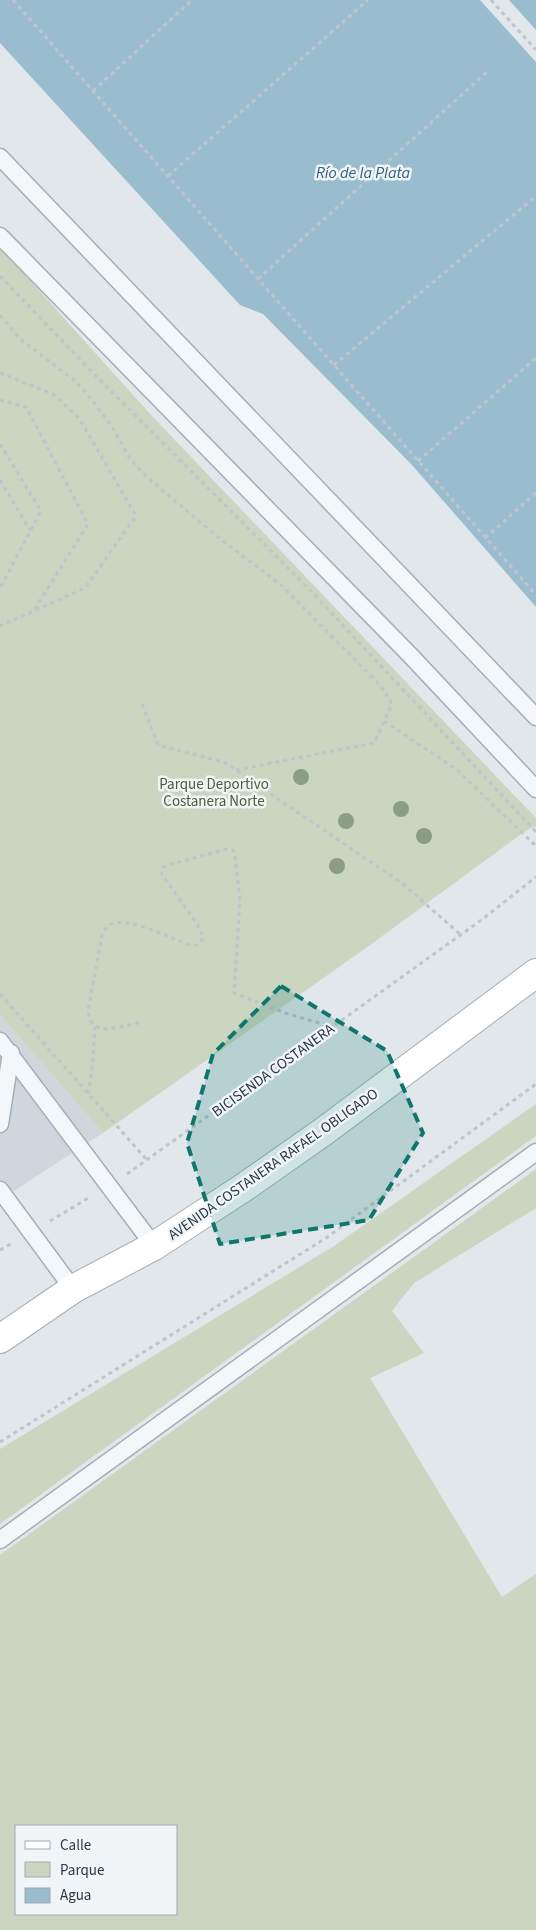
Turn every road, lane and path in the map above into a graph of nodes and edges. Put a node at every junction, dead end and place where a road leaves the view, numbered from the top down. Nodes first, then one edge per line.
1 (13, 0) edge
2 (192, 0) edge
3 (368, 0) edge
4 (491, 0) edge
5 (536, 50) edge
6 (489, 70) dead end
7 (93, 91) junction
8 (0, 157) edge
9 (168, 176) junction
10 (536, 196) edge
11 (0, 236) edge
12 (0, 276) edge
13 (258, 279) junction
14 (0, 315) edge
15 (536, 358) edge
16 (334, 365) junction
17 (0, 373) edge
18 (0, 400) edge
19 (0, 444) edge
20 (418, 461) junction
21 (0, 480) edge
22 (536, 493) edge
23 (30, 531) junction
24 (485, 538) junction
25 (0, 588) edge
26 (536, 595) edge
27 (33, 610) junction
28 (0, 626) edge
29 (142, 704) dead end
30 (536, 717) edge
31 (384, 721) junction
32 (236, 770) junction
33 (536, 788) edge
34 (536, 832) edge
35 (536, 846) edge
36 (536, 877) edge
37 (462, 935) junction
38 (536, 973) edge
39 (0, 994) edge
40 (139, 1022) dead end
41 (95, 1027) junction
42 (333, 1027) junction
43 (6, 1047) edge
44 (536, 1084) edge
45 (88, 1094) junction
46 (0, 1124) edge
47 (536, 1152) edge
48 (147, 1160) junction
49 (109, 1185) junction
50 (0, 1190) edge
51 (32, 1231) junction
52 (154, 1246) junction
53 (0, 1250) edge
54 (73, 1289) junction
55 (0, 1339) edge
56 (0, 1442) edge
57 (0, 1540) edge

1 - 7 path
2 - 7 path
3 - 9 path
4 - 5 path
6 - 13 path
7 - 9 path
8 - 30 lane
9 - 13 path
10 - 16 path
11 - 33 lane
12 - 34 path
13 - 16 path
14 - 31 path
15 - 20 path
16 - 20 path
17 - 27 path
18 - 27 path
19 - 23 path
20 - 24 path
21 - 23 path
22 - 24 path
23 - 25 path
24 - 26 path
27 - 28 path
29 - 32 path
31 - 32 path
31 - 35 path
32 - 37 path
36 - 37 path, BICISENDA COSTANERA
37 - 42 path, BICISENDA COSTANERA
38 - 52 main road, AVENIDA COSTANERA RAFAEL OBLIGADO
39 - 45 path
40 - 41 path
41 - 42 path
41 - 45 path
42 - 48 path, BICISENDA COSTANERA
43 - 46 lane
43 - 49 lane
44 - 56 path
45 - 48 path
47 - 57 lane
48 - 49 path, BICISENDA COSTANERA
49 - 51 path, BICISENDA COSTANERA
49 - 52 lane
50 - 51 lane
51 - 53 path, BICISENDA COSTANERA
51 - 54 lane
52 - 54 main road, AVENIDA COSTANERA RAFAEL OBLIGADO
54 - 55 main road, AVENIDA COSTANERA RAFAEL OBLIGADO

